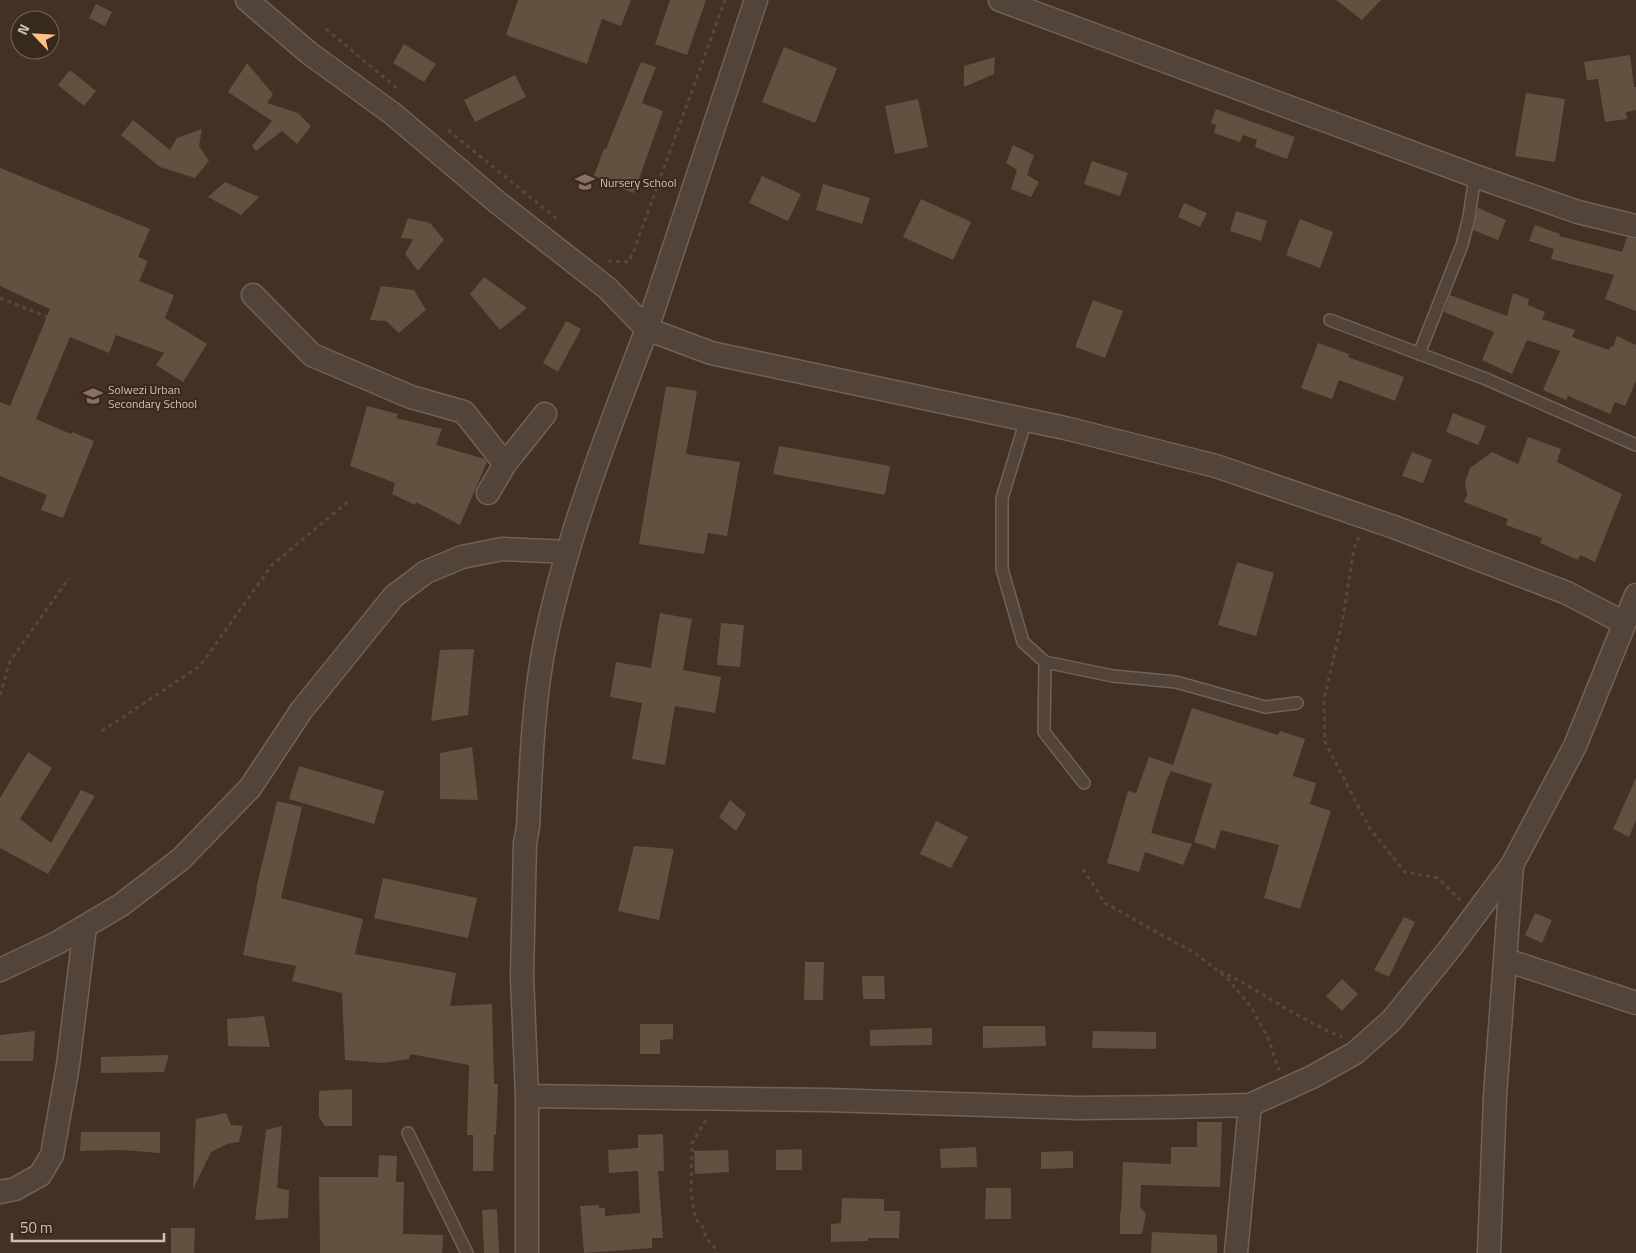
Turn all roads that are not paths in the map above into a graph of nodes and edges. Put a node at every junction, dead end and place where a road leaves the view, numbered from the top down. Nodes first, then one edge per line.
1 (247, 0) edge
2 (756, 0) edge
3 (1000, 0) edge
4 (1474, 176) junction
5 (1636, 226) edge
6 (253, 295) dead end
7 (1330, 320) dead end
8 (647, 330) junction
9 (1419, 354) junction
10 (545, 414) dead end
11 (1026, 420) junction
12 (1636, 445) edge
13 (505, 464) junction
14 (488, 493) dead end
15 (568, 552) junction
16 (1636, 595) edge
17 (1624, 622) junction
18 (1045, 662) junction
19 (1297, 703) dead end
20 (1084, 783) dead end
21 (1512, 865) junction
22 (85, 927) junction
23 (1506, 960) junction
24 (0, 970) edge
25 (1636, 1003) edge
26 (527, 1096) junction
27 (1250, 1105) junction
28 (408, 1133) dead end
29 (0, 1192) edge
30 (466, 1253) edge
31 (527, 1253) edge
32 (1236, 1253) edge
33 (1489, 1253) edge

1 - 8 street
2 - 8 street
3 - 4 street
4 - 5 street
4 - 9 lane
6 - 13 street
7 - 9 lane
8 - 11 street
8 - 15 street
9 - 12 lane
10 - 13 street
11 - 17 street
11 - 18 lane
13 - 14 street
15 - 22 street
15 - 26 street
16 - 17 street
17 - 21 street
18 - 19 lane
18 - 20 lane
21 - 23 street
21 - 27 street
22 - 24 street
22 - 29 street
23 - 25 street
23 - 33 street
26 - 27 street
26 - 31 street
27 - 32 street
28 - 30 lane

